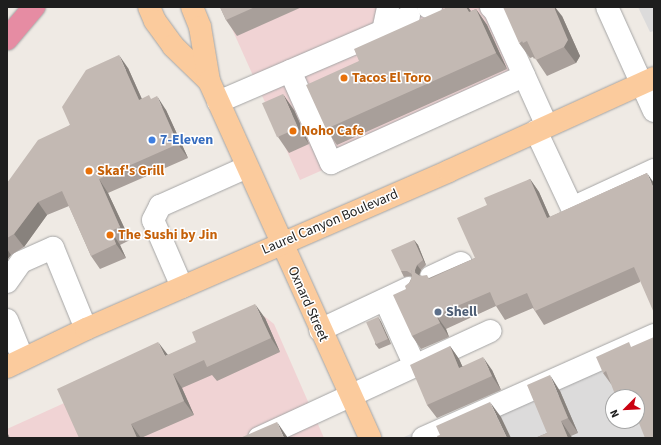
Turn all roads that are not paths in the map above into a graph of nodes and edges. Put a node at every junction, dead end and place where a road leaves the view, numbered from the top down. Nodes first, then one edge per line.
1 (34, 7) edge
2 (149, 7) edge
3 (192, 7) edge
4 (388, 7) edge
5 (452, 7) edge
6 (491, 7) edge
7 (607, 7) edge
8 (423, 16) edge
9 (383, 31) junction
10 (7, 39) edge
11 (290, 71) junction
12 (524, 76) junction
13 (209, 81) junction
14 (648, 81) edge
15 (218, 102) junction
16 (654, 111) edge
17 (542, 128) junction
18 (247, 167) junction
19 (654, 170) edge
20 (281, 243) junction
21 (461, 263) edge
22 (432, 277) edge
23 (7, 282) edge
24 (182, 287) junction
25 (409, 288) edge
26 (385, 300) junction
27 (7, 320) edge
28 (86, 329) junction
29 (320, 330) junction
30 (491, 331) dead end
31 (654, 335) edge
32 (15, 363) edge
33 (415, 366) junction
34 (351, 397) junction
35 (259, 438) edge
36 (370, 438) edge
37 (422, 438) edge

1 - 10 highway
2 - 13 main road, Oxnard Street
3 - 13 main road, Oxnard Street
4 - 9 street
5 - 8 street
6 - 12 street
7 - 14 street
8 - 9 street
9 - 11 street
11 - 12 street
11 - 15 street
12 - 17 street
13 - 15 main road, Oxnard Street
14 - 16 street
14 - 17 main road, Laurel Canyon Boulevard
15 - 18 main road, Oxnard Street
17 - 19 street
17 - 20 main road, Laurel Canyon Boulevard
18 - 20 main road, Oxnard Street
18 - 24 street
20 - 24 main road, Laurel Canyon Boulevard
20 - 29 main road, Oxnard Street
21 - 22 street
23 - 28 street
24 - 28 main road, Laurel Canyon Boulevard
25 - 26 street
26 - 29 street
26 - 33 street
27 - 32 street
28 - 32 main road, Laurel Canyon Boulevard
29 - 34 main road, Oxnard Street
30 - 33 street
31 - 37 street
33 - 34 street
34 - 35 street
34 - 36 main road, Oxnard Street

